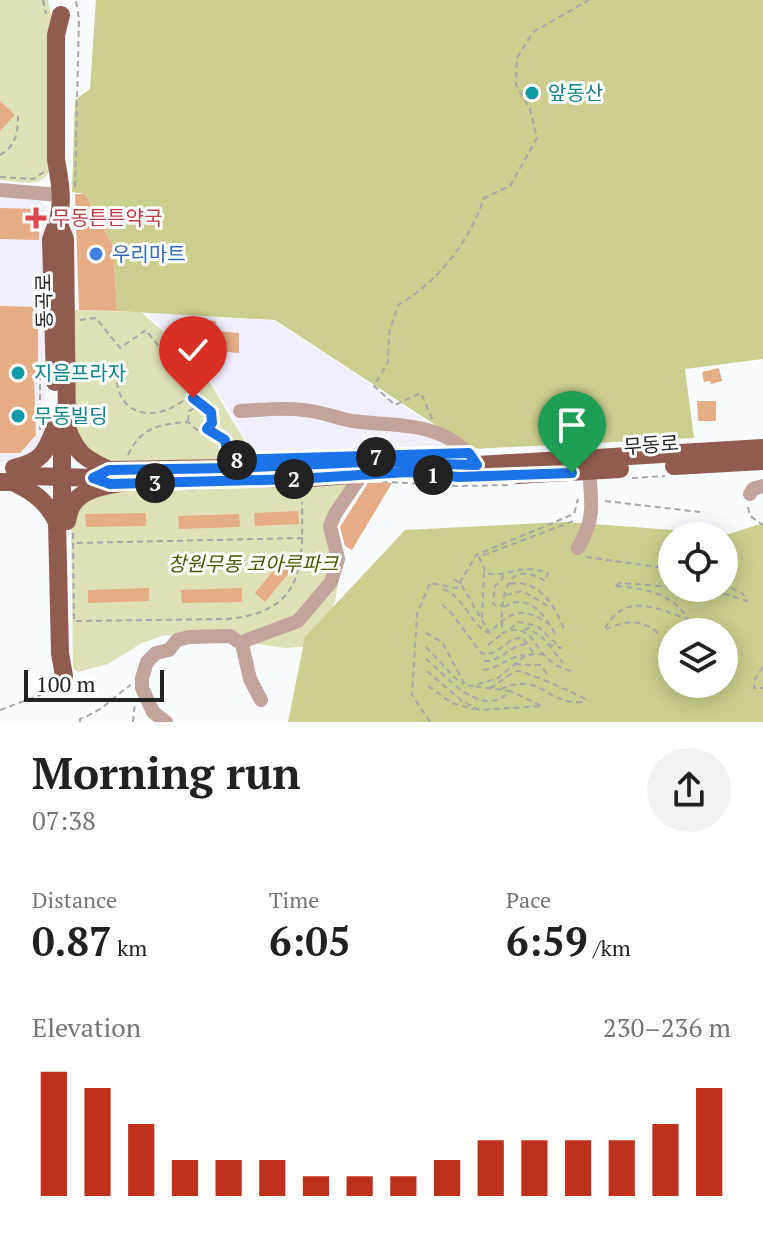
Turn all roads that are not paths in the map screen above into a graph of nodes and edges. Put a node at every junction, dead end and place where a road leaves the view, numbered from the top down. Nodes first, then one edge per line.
1 (56, 10) edge
2 (0, 190) edge
3 (67, 196) junction
4 (240, 411) dead end
5 (56, 434) junction
6 (763, 448) edge
7 (763, 461) edge
8 (477, 465) junction
9 (12, 475) edge
10 (590, 476) junction
11 (62, 477) junction
12 (104, 477) junction
13 (361, 477) junction
14 (65, 521) junction
15 (578, 548) road end
16 (242, 644) junction
17 (261, 700) dead end
18 (166, 722) edge

1 - 3 main road, 동곡로
2 - 3 street
3 - 5 main road, 동곡로
4 - 8 street
5 - 9 main road
5 - 11 main road, 동곡로
5 - 12 main road
6 - 8 main road, 무동로
7 - 10 main road, 무동로
8 - 12 main road, 무동로
9 - 11 main road, 무동로
9 - 14 main road
10 - 13 main road, 무동로
10 - 15 street
11 - 12 main road, 무동로
11 - 14 main road, 동곡로
12 - 13 main road, 무동로
12 - 14 main road
13 - 16 street
14 - 14 main road
16 - 17 street
16 - 18 street

